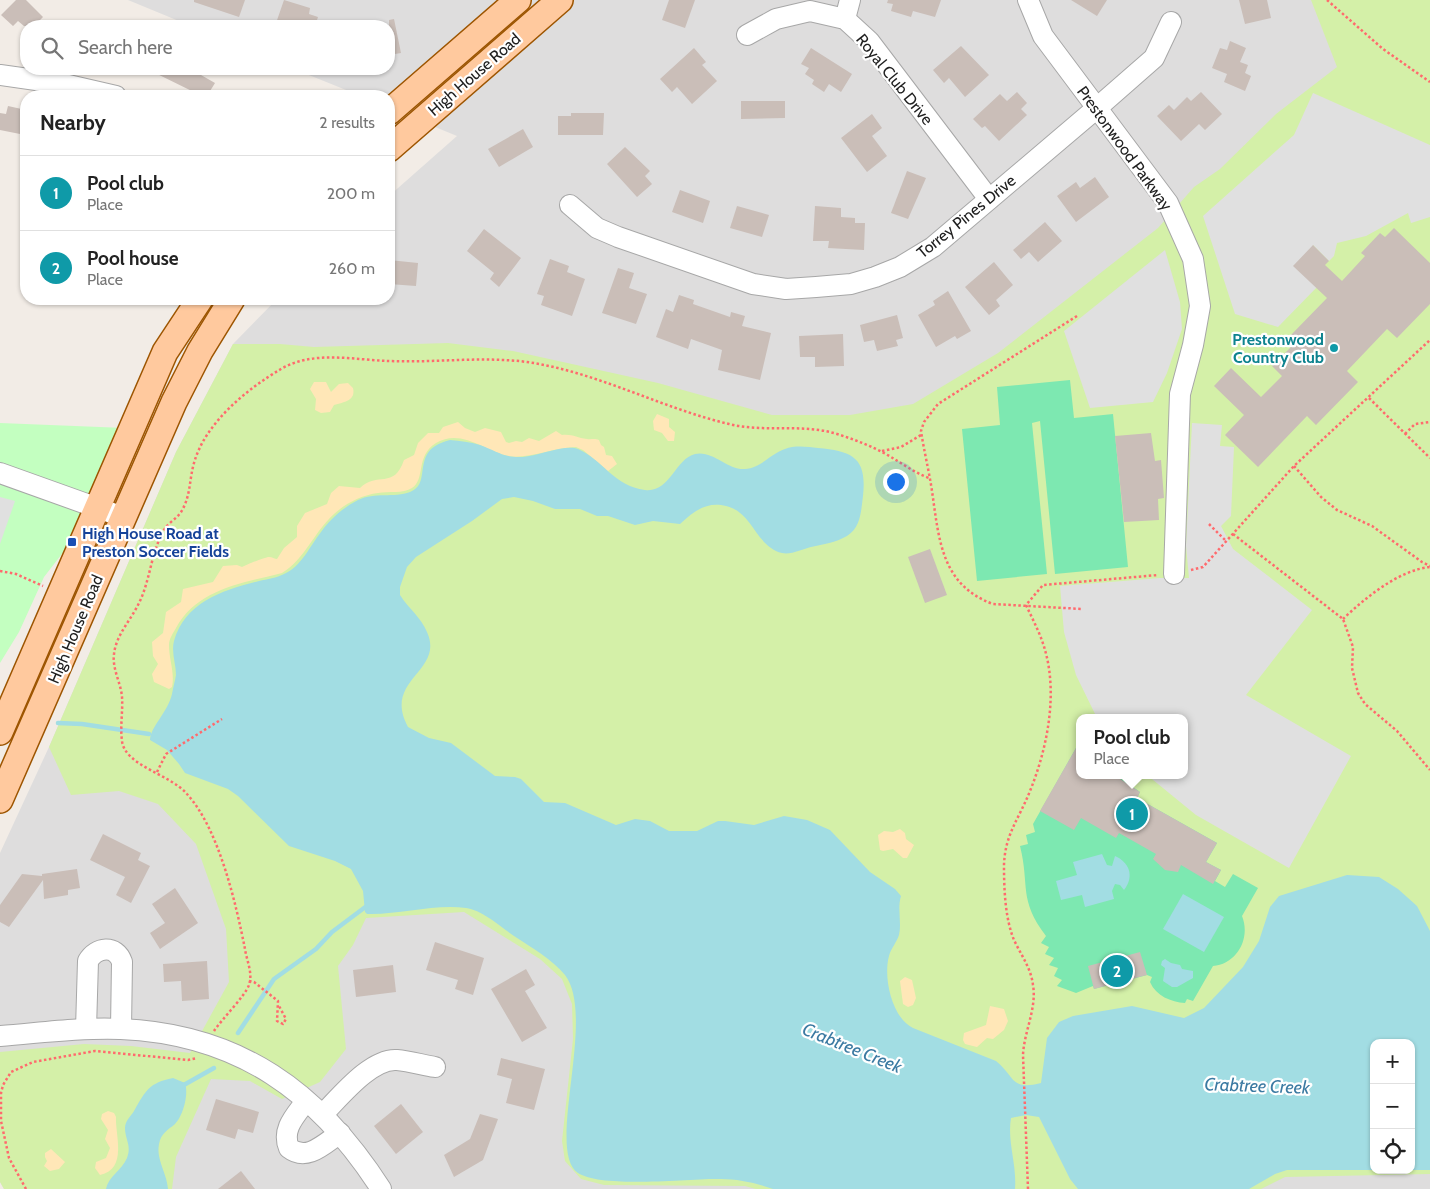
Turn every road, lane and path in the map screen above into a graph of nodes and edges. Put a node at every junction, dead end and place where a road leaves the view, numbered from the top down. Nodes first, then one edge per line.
1 (518, 0) edge
2 (560, 0) edge
3 (1028, 0) edge
4 (1327, 0) edge
5 (812, 5) edge
6 (847, 10) edge
7 (1171, 22) dead end
8 (747, 35) dead end
9 (0, 76) edge
10 (1430, 82) edge
11 (90, 90) edge
12 (395, 107) edge
13 (1098, 107) junction
14 (395, 144) edge
15 (989, 199) junction
16 (570, 205) dead end
17 (196, 305) edge
18 (229, 305) edge
19 (1077, 316) dead end
20 (1430, 340) edge
21 (1369, 398) junction
22 (1430, 422) edge
23 (1405, 434) junction
24 (921, 435) junction
25 (881, 452) junction
26 (1430, 458) edge
27 (1294, 466) junction
28 (0, 473) edge
29 (929, 478) junction
30 (98, 507) junction
31 (123, 517) junction
32 (1209, 524) dead end
33 (1233, 534) junction
34 (1226, 541) junction
35 (1430, 566) edge
36 (0, 572) edge
37 (1174, 574) junction
38 (44, 587) dead end
39 (1026, 605) junction
40 (1082, 609) dead end
41 (1343, 620) junction
42 (222, 719) dead end
43 (0, 732) edge
44 (1430, 770) edge
45 (157, 772) junction
46 (0, 800) edge
47 (249, 981) junction
48 (279, 1006) junction
49 (86, 1029) junction
50 (121, 1029) junction
51 (0, 1036) edge
52 (210, 1036) dead end
53 (202, 1053) dead end
54 (435, 1067) dead end
55 (306, 1101) junction
56 (323, 1114) junction
57 (340, 1133) junction
58 (26, 1189) edge
59 (381, 1189) edge
60 (1028, 1189) edge

1 - 12 main road, High House Road
2 - 14 main road, High House Road
3 - 13 street, Prestonwood Parkway
4 - 10 path
5 - 6 street, Royal Club Drive
5 - 8 street, Royal Club Drive
6 - 15 street, Royal Club Drive
7 - 13 street, Torrey Pines Drive
9 - 11 street
13 - 15 street, Torrey Pines Drive
13 - 37 street, Prestonwood Parkway
15 - 16 street, Torrey Pines Drive
17 - 30 main road, High House Road
18 - 31 main road, High House Road
19 - 24 path
20 - 21 path
21 - 23 path
21 - 27 path
22 - 23 path
23 - 26 path
24 - 25 path
24 - 29 path
25 - 29 path
25 - 45 path
27 - 33 path
27 - 35 path
28 - 30 street
29 - 39 path
30 - 31 street
30 - 43 main road, High House Road
31 - 46 main road, High House Road
32 - 34 path
33 - 34 path
33 - 41 path
34 - 37 path
35 - 41 path
36 - 38 path
37 - 39 path
39 - 40 path
39 - 60 path
41 - 44 path
42 - 45 path
45 - 47 path
47 - 48 path
47 - 52 path
48 - 48 path
49 - 50 street
49 - 50 street
49 - 51 street
50 - 55 street
53 - 58 path
54 - 56 street
55 - 56 street
55 - 57 street
56 - 57 street
57 - 59 street

